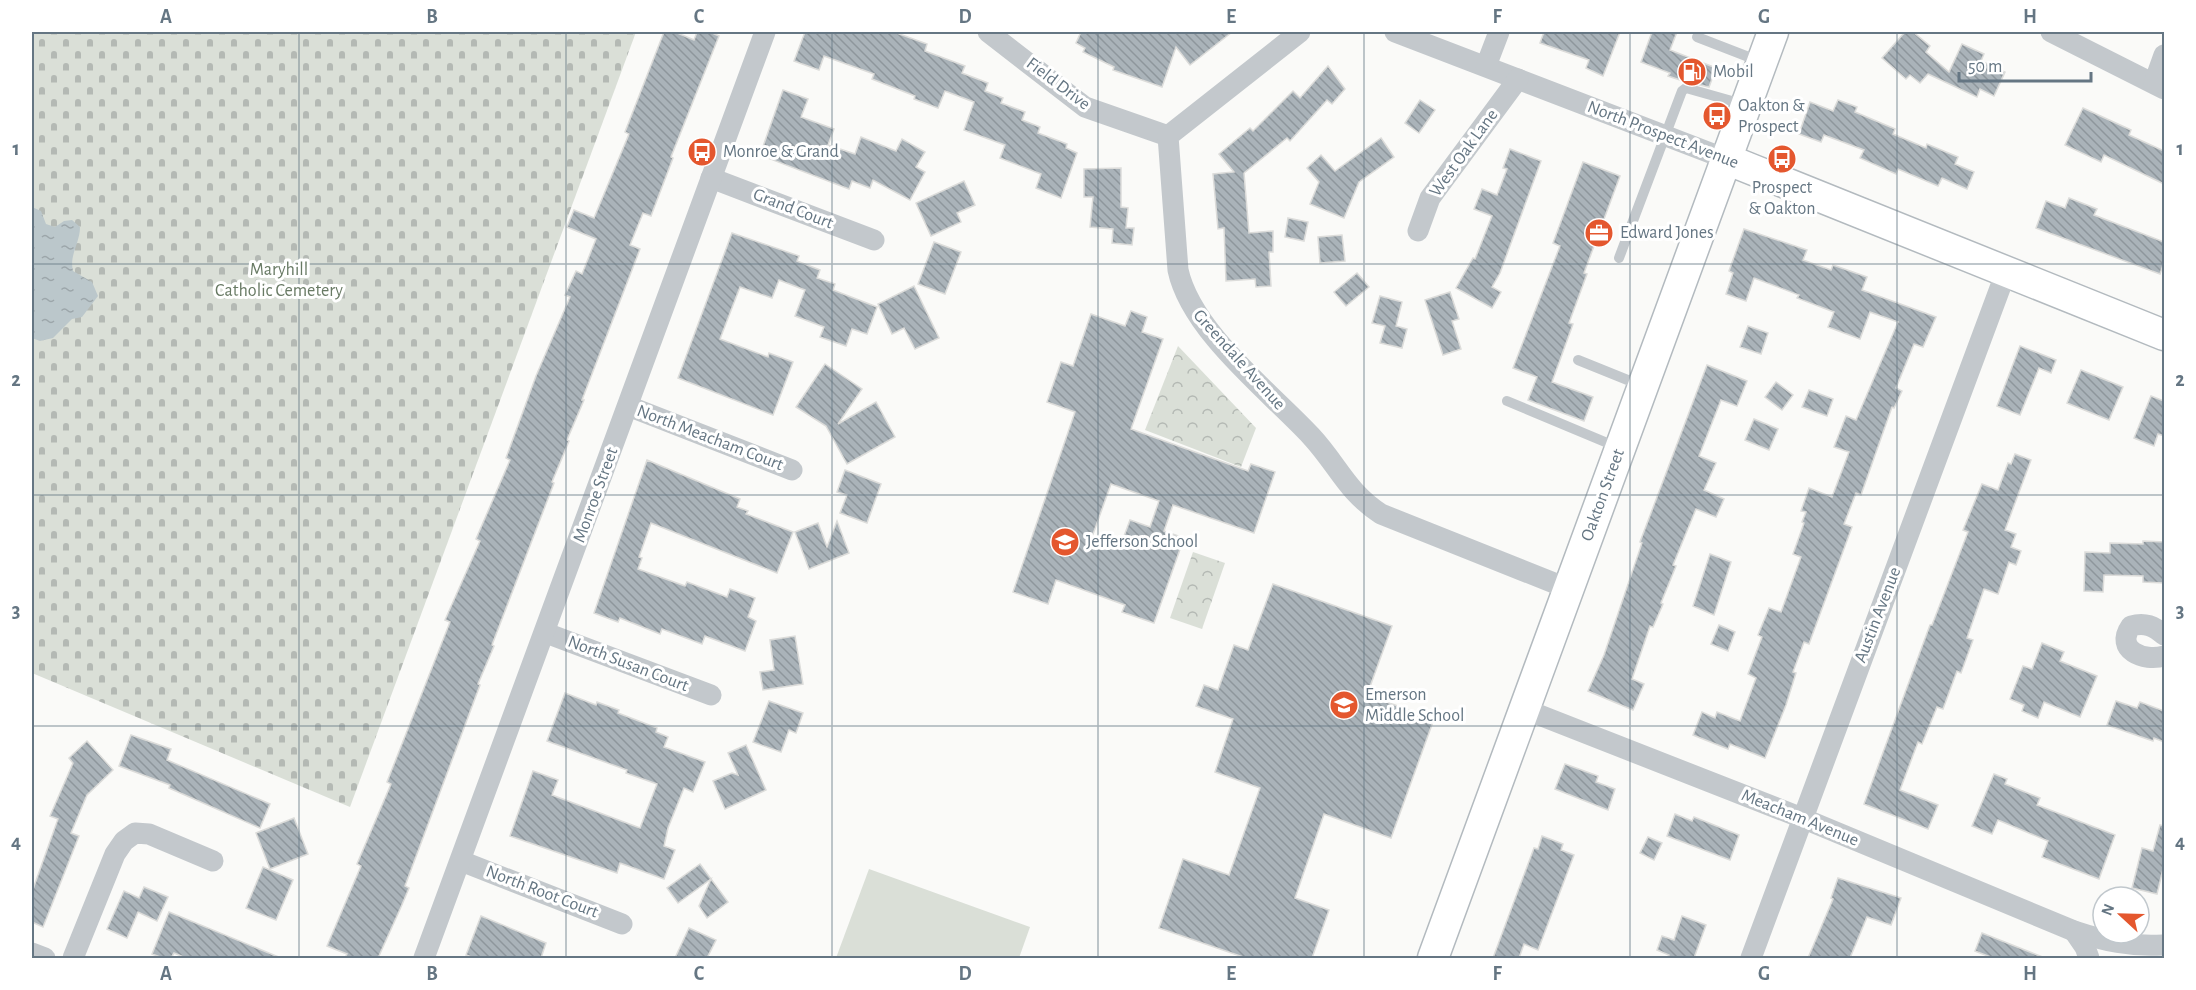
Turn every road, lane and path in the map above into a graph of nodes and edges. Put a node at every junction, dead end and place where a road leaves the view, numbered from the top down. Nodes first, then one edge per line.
1 (765, 32) edge
2 (988, 32) edge
3 (1300, 32) edge
4 (1395, 32) edge
5 (1499, 32) edge
6 (1773, 32) edge
7 (2051, 32) edge
8 (1697, 37) dead end
9 (2164, 55) edge
10 (1762, 62) junction
11 (1486, 66) junction
12 (1518, 79) junction
13 (2159, 86) edge
14 (1746, 105) junction
15 (1665, 135) junction
16 (1168, 136) junction
17 (1726, 159) junction
18 (711, 178) junction
19 (1418, 231) dead end
20 (874, 240) dead end
21 (1619, 258) dead end
22 (2006, 272) junction
23 (2164, 335) edge
24 (1578, 360) dead end
25 (1643, 387) junction
26 (1507, 401) dead end
27 (628, 406) junction
28 (1620, 449) junction
29 (792, 470) dead end
30 (1569, 589) junction
31 (546, 633) junction
32 (2164, 635) edge
33 (2164, 656) edge
34 (711, 695) dead end
35 (1524, 709) junction
36 (1802, 818) junction
37 (213, 861) dead end
38 (461, 861) junction
39 (622, 924) dead end
40 (2073, 931) junction
41 (2164, 945) edge
42 (73, 958) edge
43 (424, 958) edge
44 (1433, 958) edge
45 (1750, 958) edge
46 (2089, 958) edge
47 (2141, 958) edge

1 - 18 street, Monroe Street
2 - 16 street, Field Drive
3 - 16 street
4 - 11 street, North Prospect Avenue
5 - 11 street
6 - 10 main road, Oakton Street
7 - 13 street
8 - 10 lane
9 - 13 street
10 - 14 main road, Oakton Street
11 - 12 street, North Prospect Avenue
12 - 15 street, North Prospect Avenue
12 - 19 street, West Oak Lane
14 - 15 lane
14 - 17 main road, Oakton Street
15 - 17 street, North Prospect Avenue
15 - 21 lane
16 - 30 street, Greendale Avenue
17 - 22 main road, North Prospect Avenue
17 - 25 main road, Oakton Street
18 - 20 street, Grand Court
18 - 27 street, Monroe Street
22 - 23 main road, North Prospect Avenue
22 - 36 street, Austin Avenue
24 - 25 lane
25 - 28 main road, Oakton Street
26 - 28 lane
27 - 29 street, North Meacham Court
27 - 31 street, Monroe Street
28 - 30 main road, Oakton Street
30 - 35 main road, Oakton Street
31 - 34 street, North Susan Court
31 - 38 street, Monroe Street
32 - 33 street
35 - 36 street, Meacham Avenue
35 - 44 main road, Oakton Street
36 - 40 street, Meacham Avenue
36 - 45 street, Austin Avenue
37 - 42 street
38 - 39 street, North Root Court
38 - 43 street, Monroe Street
40 - 41 street, Meacham Avenue
40 - 46 street
41 - 47 street

